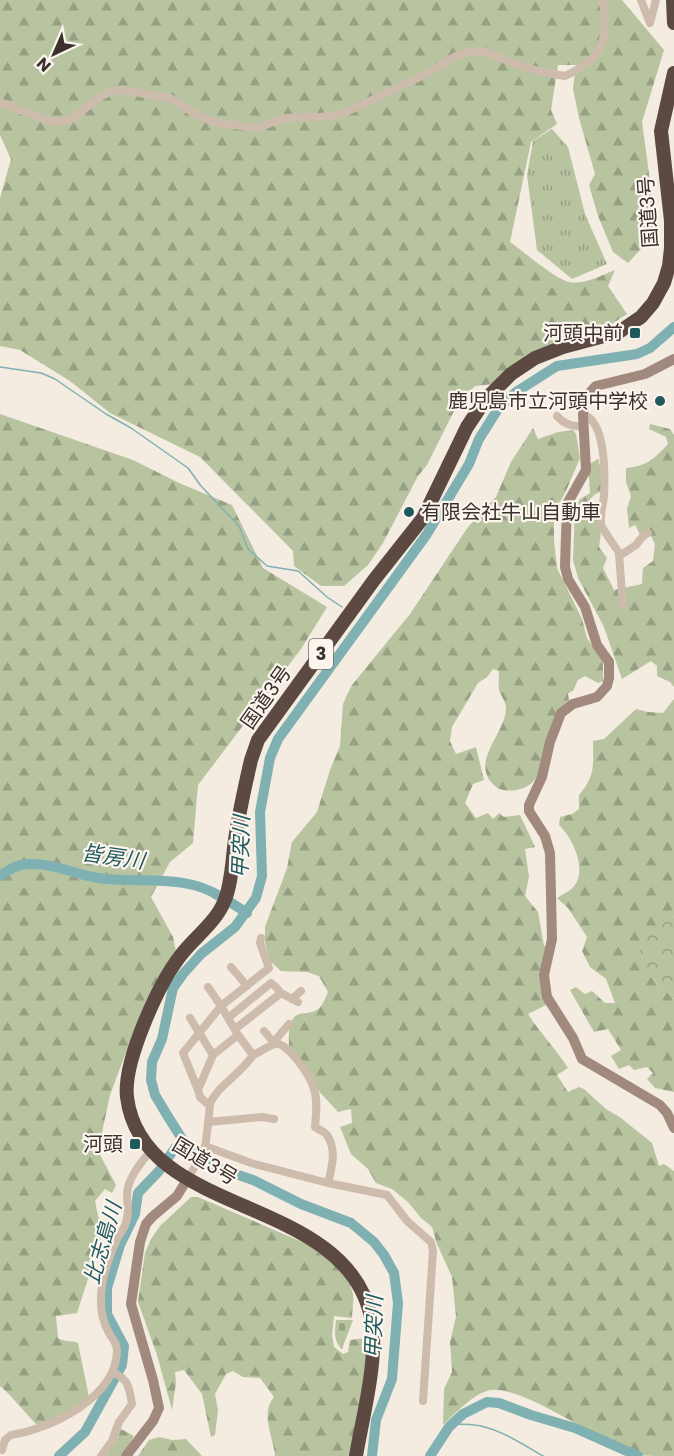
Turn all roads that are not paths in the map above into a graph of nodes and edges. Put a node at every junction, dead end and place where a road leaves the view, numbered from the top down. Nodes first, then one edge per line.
1 (601, 0) edge
2 (641, 0) edge
3 (656, 0) edge
4 (673, 0) edge
5 (674, 23) edge
6 (674, 73) edge
7 (0, 102) edge
8 (672, 221) edge
9 (674, 358) edge
10 (583, 415) junction
11 (557, 416) dead end
12 (584, 427) junction
13 (648, 533) dead end
14 (619, 554) junction
15 (623, 606) dead end
16 (261, 938) dead end
17 (231, 967) dead end
18 (247, 986) junction
19 (208, 987) dead end
20 (301, 991) dead end
21 (281, 993) junction
22 (221, 1006) junction
23 (190, 1018) dead end
24 (228, 1018) junction
25 (289, 1024) dead end
26 (264, 1031) dead end
27 (236, 1032) junction
28 (199, 1033) junction
29 (276, 1044) junction
30 (213, 1055) junction
31 (253, 1055) junction
32 (198, 1090) junction
33 (209, 1105) junction
34 (274, 1119) dead end
35 (209, 1122) junction
36 (674, 1128) edge
37 (205, 1148) junction
38 (161, 1159) junction
39 (190, 1175) junction
40 (328, 1183) junction
41 (113, 1372) junction
42 (423, 1401) dead end
43 (2, 1452) edge
44 (101, 1456) edge
45 (126, 1456) edge
46 (356, 1456) edge

1 - 7 street
2 - 3 street
4 - 5 highway
6 - 8 highway, 国道3号 / 3
8 - 38 highway, 国道3号 / 3
9 - 10 street
10 - 12 street
10 - 14 street
11 - 12 street
12 - 36 street
13 - 14 street
14 - 15 street
16 - 18 street
17 - 18 street
18 - 22 street
19 - 22 street
20 - 21 street
21 - 24 street
21 - 27 street
22 - 24 street
22 - 28 street
23 - 28 street
24 - 27 street
25 - 29 street
26 - 29 street
27 - 30 street
27 - 31 street
28 - 30 street
28 - 32 street
29 - 31 street
29 - 40 street
30 - 32 street
31 - 33 street
32 - 33 street
33 - 35 street
34 - 35 street
35 - 37 street
37 - 39 street
37 - 40 street
38 - 39 highway, 国道3号 / 3
38 - 41 street
39 - 45 street
39 - 46 highway, 国道3号 / 3
40 - 42 street
41 - 43 street
41 - 44 street

